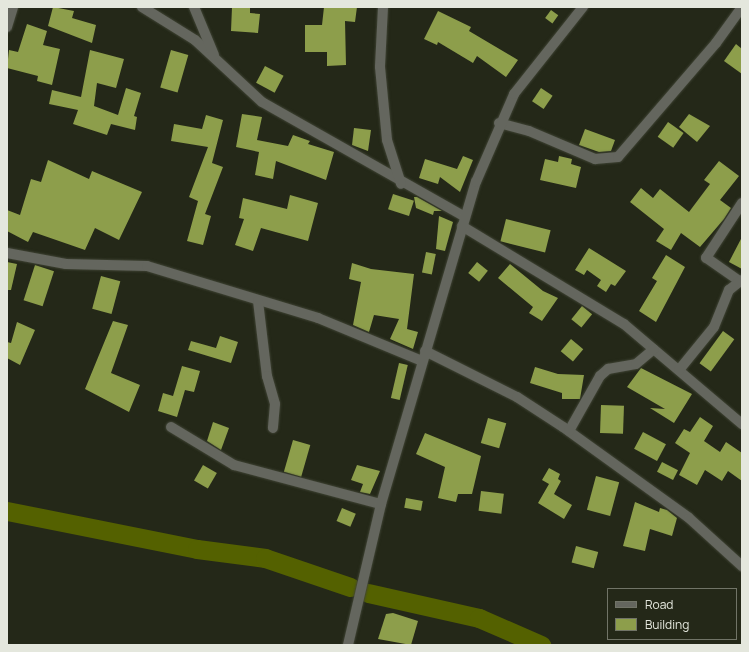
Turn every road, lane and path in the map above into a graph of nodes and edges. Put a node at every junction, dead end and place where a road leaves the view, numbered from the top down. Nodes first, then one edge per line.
1 (13, 7) edge
2 (142, 7) edge
3 (194, 7) edge
4 (383, 7) edge
5 (583, 7) edge
6 (742, 7) edge
7 (7, 26) edge
8 (215, 57) junction
9 (499, 123) junction
10 (401, 184) junction
11 (742, 203) edge
12 (463, 221) junction
13 (7, 252) edge
14 (740, 280) edge
15 (258, 301) junction
16 (654, 349) junction
17 (425, 351) junction
18 (422, 361) junction
19 (679, 370) junction
20 (742, 424) edge
21 (171, 427) dead end
22 (273, 428) dead end
23 (569, 431) junction
24 (380, 504) junction
25 (742, 566) edge
26 (348, 645) edge

1 - 7 street
2 - 8 street
3 - 8 street
4 - 10 street
5 - 9 street
6 - 9 street
8 - 10 street
9 - 12 street
10 - 12 street
11 - 14 street
12 - 16 street
12 - 17 street
13 - 15 street
14 - 19 street
15 - 18 street
15 - 22 street
16 - 19 street
16 - 23 street
17 - 18 street
17 - 23 street
18 - 24 street
19 - 20 street
21 - 24 street
23 - 25 street
24 - 26 street

